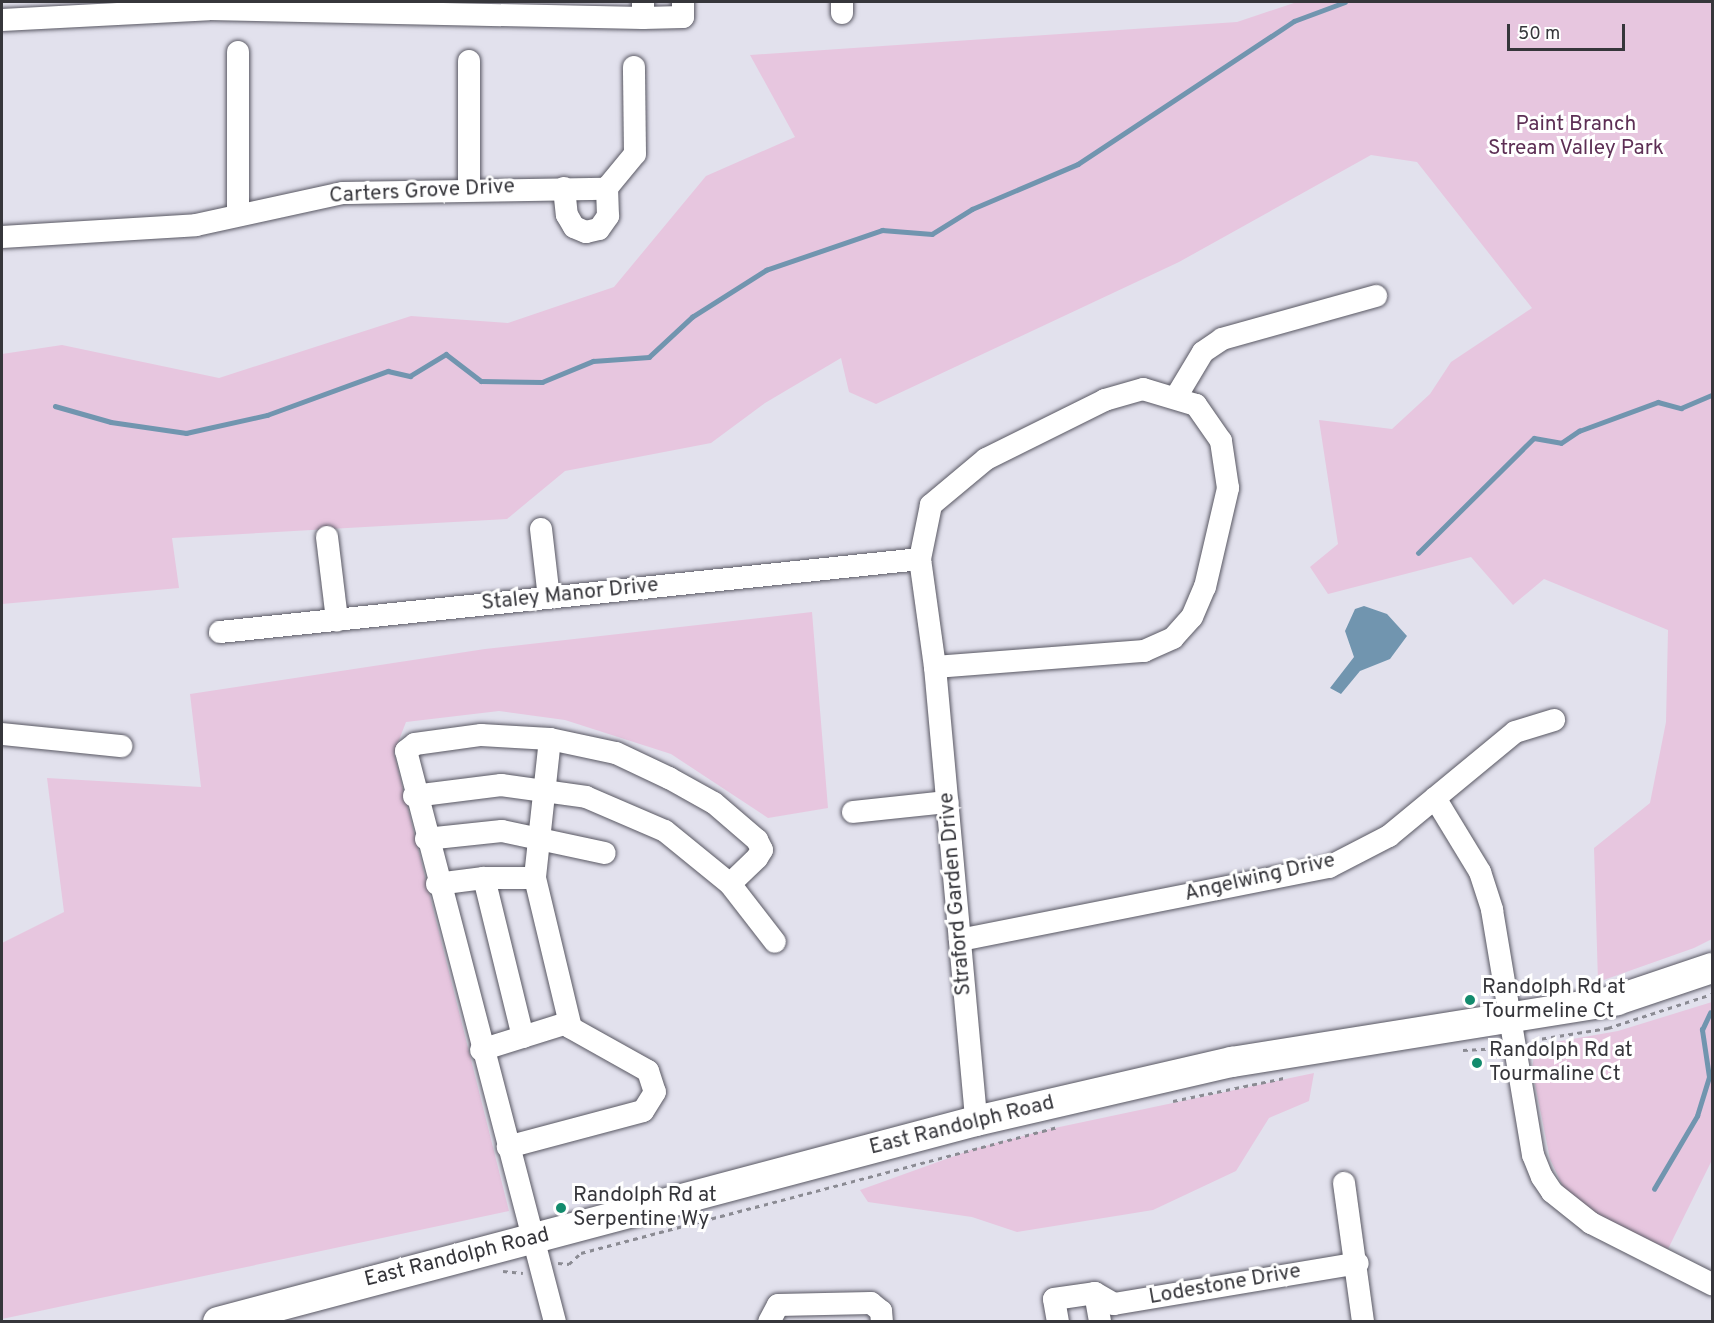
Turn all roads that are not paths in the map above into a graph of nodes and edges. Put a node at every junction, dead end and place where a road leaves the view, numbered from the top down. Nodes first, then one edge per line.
1 (683, 2) edge
2 (209, 5) edge
3 (643, 10) edge
4 (2, 20) edge
5 (238, 52) dead end
6 (469, 61) dead end
7 (634, 67) dead end
8 (469, 187) junction
9 (607, 187) junction
10 (564, 188) junction
11 (238, 212) junction
12 (2, 237) edge
13 (1376, 296) dead end
14 (1176, 397) junction
15 (541, 530) dead end
16 (327, 537) dead end
17 (920, 559) junction
18 (549, 597) junction
19 (338, 620) junction
20 (220, 632) dead end
21 (936, 667) junction
22 (1554, 720) dead end
23 (2, 734) edge
24 (550, 739) junction
25 (122, 746) dead end
26 (543, 790) junction
27 (414, 796) junction
28 (1435, 798) junction
29 (947, 801) junction
30 (853, 812) dead end
31 (537, 834) junction
32 (426, 839) junction
33 (605, 853) dead end
34 (484, 878) junction
35 (535, 878) junction
36 (437, 884) junction
37 (730, 884) junction
38 (960, 940) junction
39 (775, 942) dead end
40 (1713, 968) edge
41 (571, 1028) junction
42 (1512, 1031) junction
43 (524, 1037) junction
44 (481, 1050) junction
45 (976, 1121) junction
46 (508, 1147) junction
47 (1344, 1183) dead end
48 (532, 1239) junction
49 (1358, 1263) junction
50 (1713, 1284) edge
51 (1095, 1293) junction
52 (218, 1322) edge
53 (555, 1322) edge
54 (769, 1322) edge
55 (882, 1322) edge
56 (1058, 1322) edge
57 (1100, 1322) edge
58 (1363, 1322) edge

1 - 3 street
2 - 3 street
2 - 4 street
5 - 11 street
6 - 8 street
7 - 9 street
8 - 10 street, Carters Grove Drive
8 - 11 street, Carters Grove Drive
9 - 10 street, Carters Grove Drive
9 - 10 street
11 - 12 street, Carters Grove Drive
13 - 14 street
14 - 17 street, Straford Garden Drive
14 - 21 street, Straford Garden Drive
15 - 18 street
16 - 19 street
17 - 18 street, Staley Manor Drive
17 - 21 street, Straford Garden Drive
18 - 19 street, Staley Manor Drive
19 - 20 street, Staley Manor Drive
21 - 29 street, Straford Garden Drive
22 - 28 street, Angelwing Drive
23 - 25 street
24 - 26 street
24 - 27 street
24 - 37 street
26 - 27 street
26 - 31 street
26 - 37 street
27 - 32 street
28 - 38 street, Angelwing Drive
28 - 42 street
29 - 30 street
29 - 38 street, Straford Garden Drive
31 - 32 street
31 - 33 street
31 - 35 street
32 - 36 street
34 - 35 street
34 - 36 street
34 - 43 street
35 - 41 street
36 - 44 street
37 - 39 street
38 - 45 street, Straford Garden Drive
40 - 42 main road, East Randolph Road
41 - 43 street
41 - 46 street
42 - 45 main road, East Randolph Road
42 - 50 street
43 - 44 street
44 - 46 street
45 - 48 main road, East Randolph Road
46 - 48 street
47 - 49 street
48 - 52 main road, East Randolph Road
48 - 53 street
49 - 51 street, Lodestone Drive
49 - 58 street
51 - 56 street, Lodestone Drive
51 - 57 street
54 - 55 street

